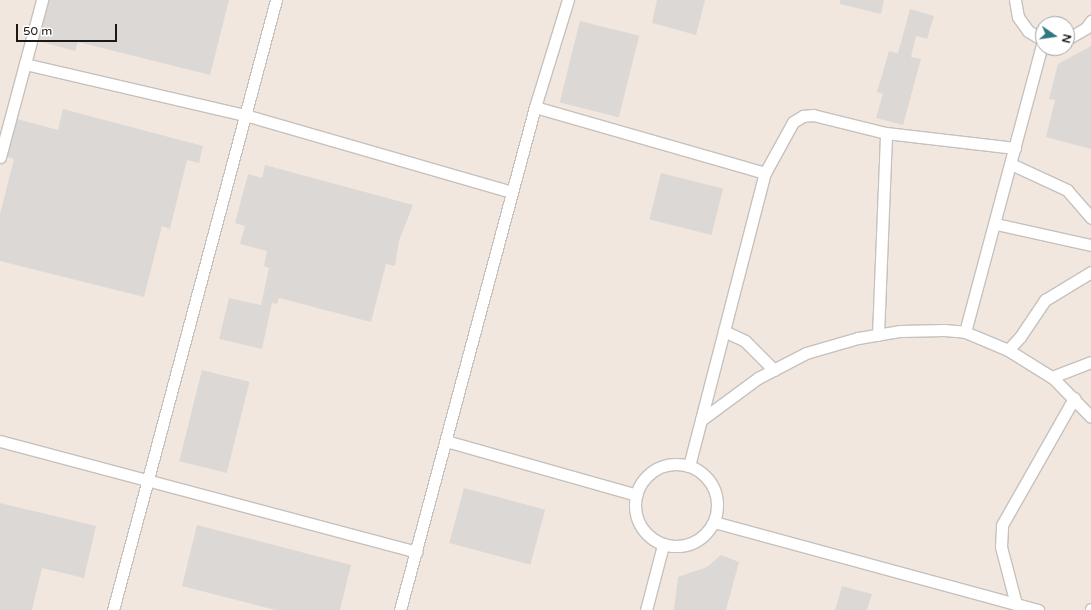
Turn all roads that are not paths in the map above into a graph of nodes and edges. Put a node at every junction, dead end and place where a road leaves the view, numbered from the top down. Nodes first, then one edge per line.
1 (42, 0) edge
2 (276, 0) edge
3 (568, 0) edge
4 (1015, 0) edge
5 (1091, 20) edge
6 (1075, 34) edge
7 (1035, 35) edge
8 (1039, 56) edge
9 (25, 64) junction
10 (535, 107) junction
11 (245, 115) junction
12 (886, 133) junction
13 (1015, 148) junction
14 (0, 157) edge
15 (1011, 164) junction
16 (765, 173) junction
17 (512, 192) junction
18 (1091, 218) edge
19 (996, 224) junction
20 (1091, 245) edge
21 (1091, 272) edge
22 (724, 331) junction
23 (965, 332) junction
24 (878, 335) junction
25 (1008, 350) junction
26 (1091, 362) edge
27 (774, 370) junction
28 (1052, 377) junction
29 (1074, 398) junction
30 (1091, 417) edge
31 (701, 420) junction
32 (0, 441) edge
33 (446, 441) junction
34 (689, 466) junction
35 (147, 481) junction
36 (637, 495) junction
37 (714, 522) junction
38 (663, 545) junction
39 (416, 552) junction
40 (1016, 604) junction
41 (113, 610) edge
42 (400, 610) edge
43 (646, 610) edge
44 (1038, 610) edge

1 - 9 street
2 - 11 street
3 - 10 street
4 - 7 street
5 - 6 street
8 - 13 street
9 - 11 street
9 - 14 street
10 - 16 street
10 - 17 street
11 - 17 street
11 - 35 street
12 - 13 street
12 - 16 street
12 - 24 street
13 - 15 street
15 - 18 street
15 - 19 street
16 - 22 street
17 - 33 street
19 - 20 street
19 - 23 street
21 - 25 street
22 - 27 street
22 - 31 street
23 - 24 street
23 - 25 street
24 - 27 street
25 - 28 street
26 - 28 street
27 - 31 street
28 - 29 street
29 - 30 street
29 - 40 street
31 - 34 street
32 - 35 street
33 - 36 street
33 - 39 street
34 - 36 street
34 - 37 street
35 - 39 street
35 - 41 street
36 - 38 street
37 - 38 street
37 - 40 street
38 - 43 street
39 - 42 street
40 - 44 street

